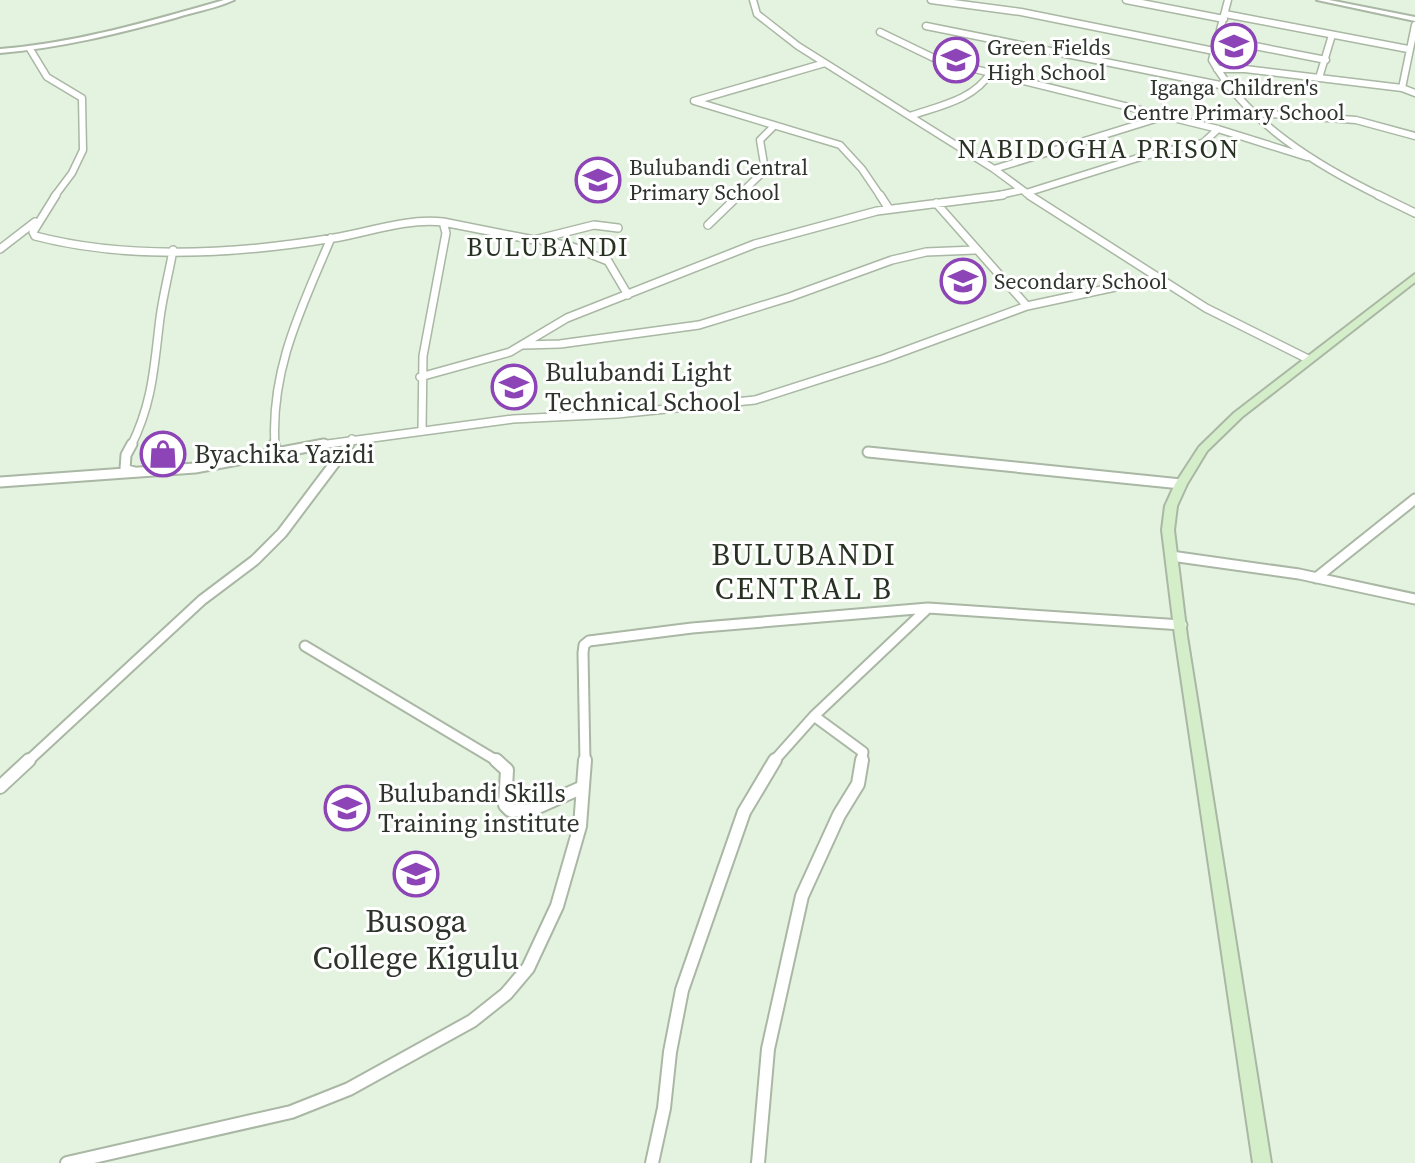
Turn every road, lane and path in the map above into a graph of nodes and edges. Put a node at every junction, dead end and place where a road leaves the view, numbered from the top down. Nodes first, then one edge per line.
1 (231, 0) edge
2 (753, 0) edge
3 (931, 0) edge
4 (1126, 0) edge
5 (1228, 0) edge
6 (1320, 0) edge
7 (1355, 3) edge
8 (1224, 16) junction
9 (1415, 22) edge
10 (926, 26) dead end
11 (880, 32) dead end
12 (1332, 35) junction
13 (1219, 39) junction
14 (30, 49) junction
15 (1408, 49) junction
16 (0, 51) edge
17 (1214, 51) junction
18 (1326, 60) junction
19 (825, 63) junction
20 (1217, 69) junction
21 (991, 72) junction
22 (1319, 78) junction
23 (1230, 87) junction
24 (1402, 88) junction
25 (1415, 93) edge
26 (1254, 113) junction
27 (910, 116) junction
28 (1165, 116) junction
29 (774, 126) junction
30 (1218, 129) junction
31 (1415, 136) edge
32 (1307, 157) junction
33 (994, 169) junction
34 (1024, 191) junction
35 (936, 203) junction
36 (889, 209) junction
37 (1415, 213) edge
38 (36, 221) junction
39 (443, 222) junction
40 (708, 225) dead end
41 (618, 228) dead end
42 (331, 238) junction
43 (540, 241) junction
44 (0, 249) edge
45 (173, 250) junction
46 (975, 250) junction
47 (1415, 277) edge
48 (1157, 278) junction
49 (628, 295) junction
50 (1027, 306) junction
51 (522, 345) junction
52 (1308, 359) junction
53 (420, 377) junction
54 (422, 430) junction
55 (352, 439) junction
56 (868, 452) dead end
57 (275, 453) junction
58 (137, 473) junction
59 (0, 482) edge
60 (1181, 484) junction
61 (1415, 499) edge
62 (1171, 556) junction
63 (1316, 578) junction
64 (1415, 599) edge
65 (928, 608) junction
66 (1182, 625) junction
67 (305, 646) dead end
68 (814, 716) junction
69 (0, 787) edge
70 (583, 787) junction
71 (67, 1163) edge
72 (652, 1163) edge
73 (758, 1163) edge
74 (1262, 1163) edge

1 - 14 street
2 - 19 street
3 - 17 street
4 - 8 street
5 - 8 street
6 - 7 street
7 - 9 street
8 - 12 street
8 - 13 street
9 - 15 street
10 - 23 street
11 - 21 street
12 - 15 street
12 - 18 street
13 - 17 street
13 - 18 street
14 - 16 street
14 - 38 street
15 - 24 street
17 - 20 street
18 - 22 street
19 - 27 street
19 - 29 street
20 - 22 street
20 - 23 street
21 - 27 street
21 - 28 street
22 - 24 street
23 - 26 street
24 - 25 street
26 - 31 street
26 - 32 street
27 - 33 street
28 - 30 street
28 - 33 street
29 - 36 street
29 - 40 street
30 - 32 street
30 - 34 street
32 - 37 street
33 - 34 street
34 - 35 street
34 - 48 street
35 - 36 street
35 - 46 street
36 - 49 street
38 - 44 street
38 - 45 street
39 - 42 street
39 - 43 street
39 - 53 street
41 - 43 street
42 - 45 street
42 - 57 street
43 - 49 street
45 - 58 street
46 - 50 street
46 - 51 street
47 - 52 main road
48 - 50 street
48 - 52 street
49 - 51 street
50 - 54 street
51 - 53 street
52 - 60 main road
53 - 54 street
54 - 55 street
55 - 57 street
55 - 69 street
56 - 60 street
57 - 58 street
58 - 59 street
60 - 62 main road
61 - 63 street
62 - 63 street
62 - 66 main road
63 - 64 street
65 - 66 street
65 - 68 street
65 - 70 street
66 - 74 main road
67 - 70 street
68 - 72 street
68 - 73 street
70 - 71 street

